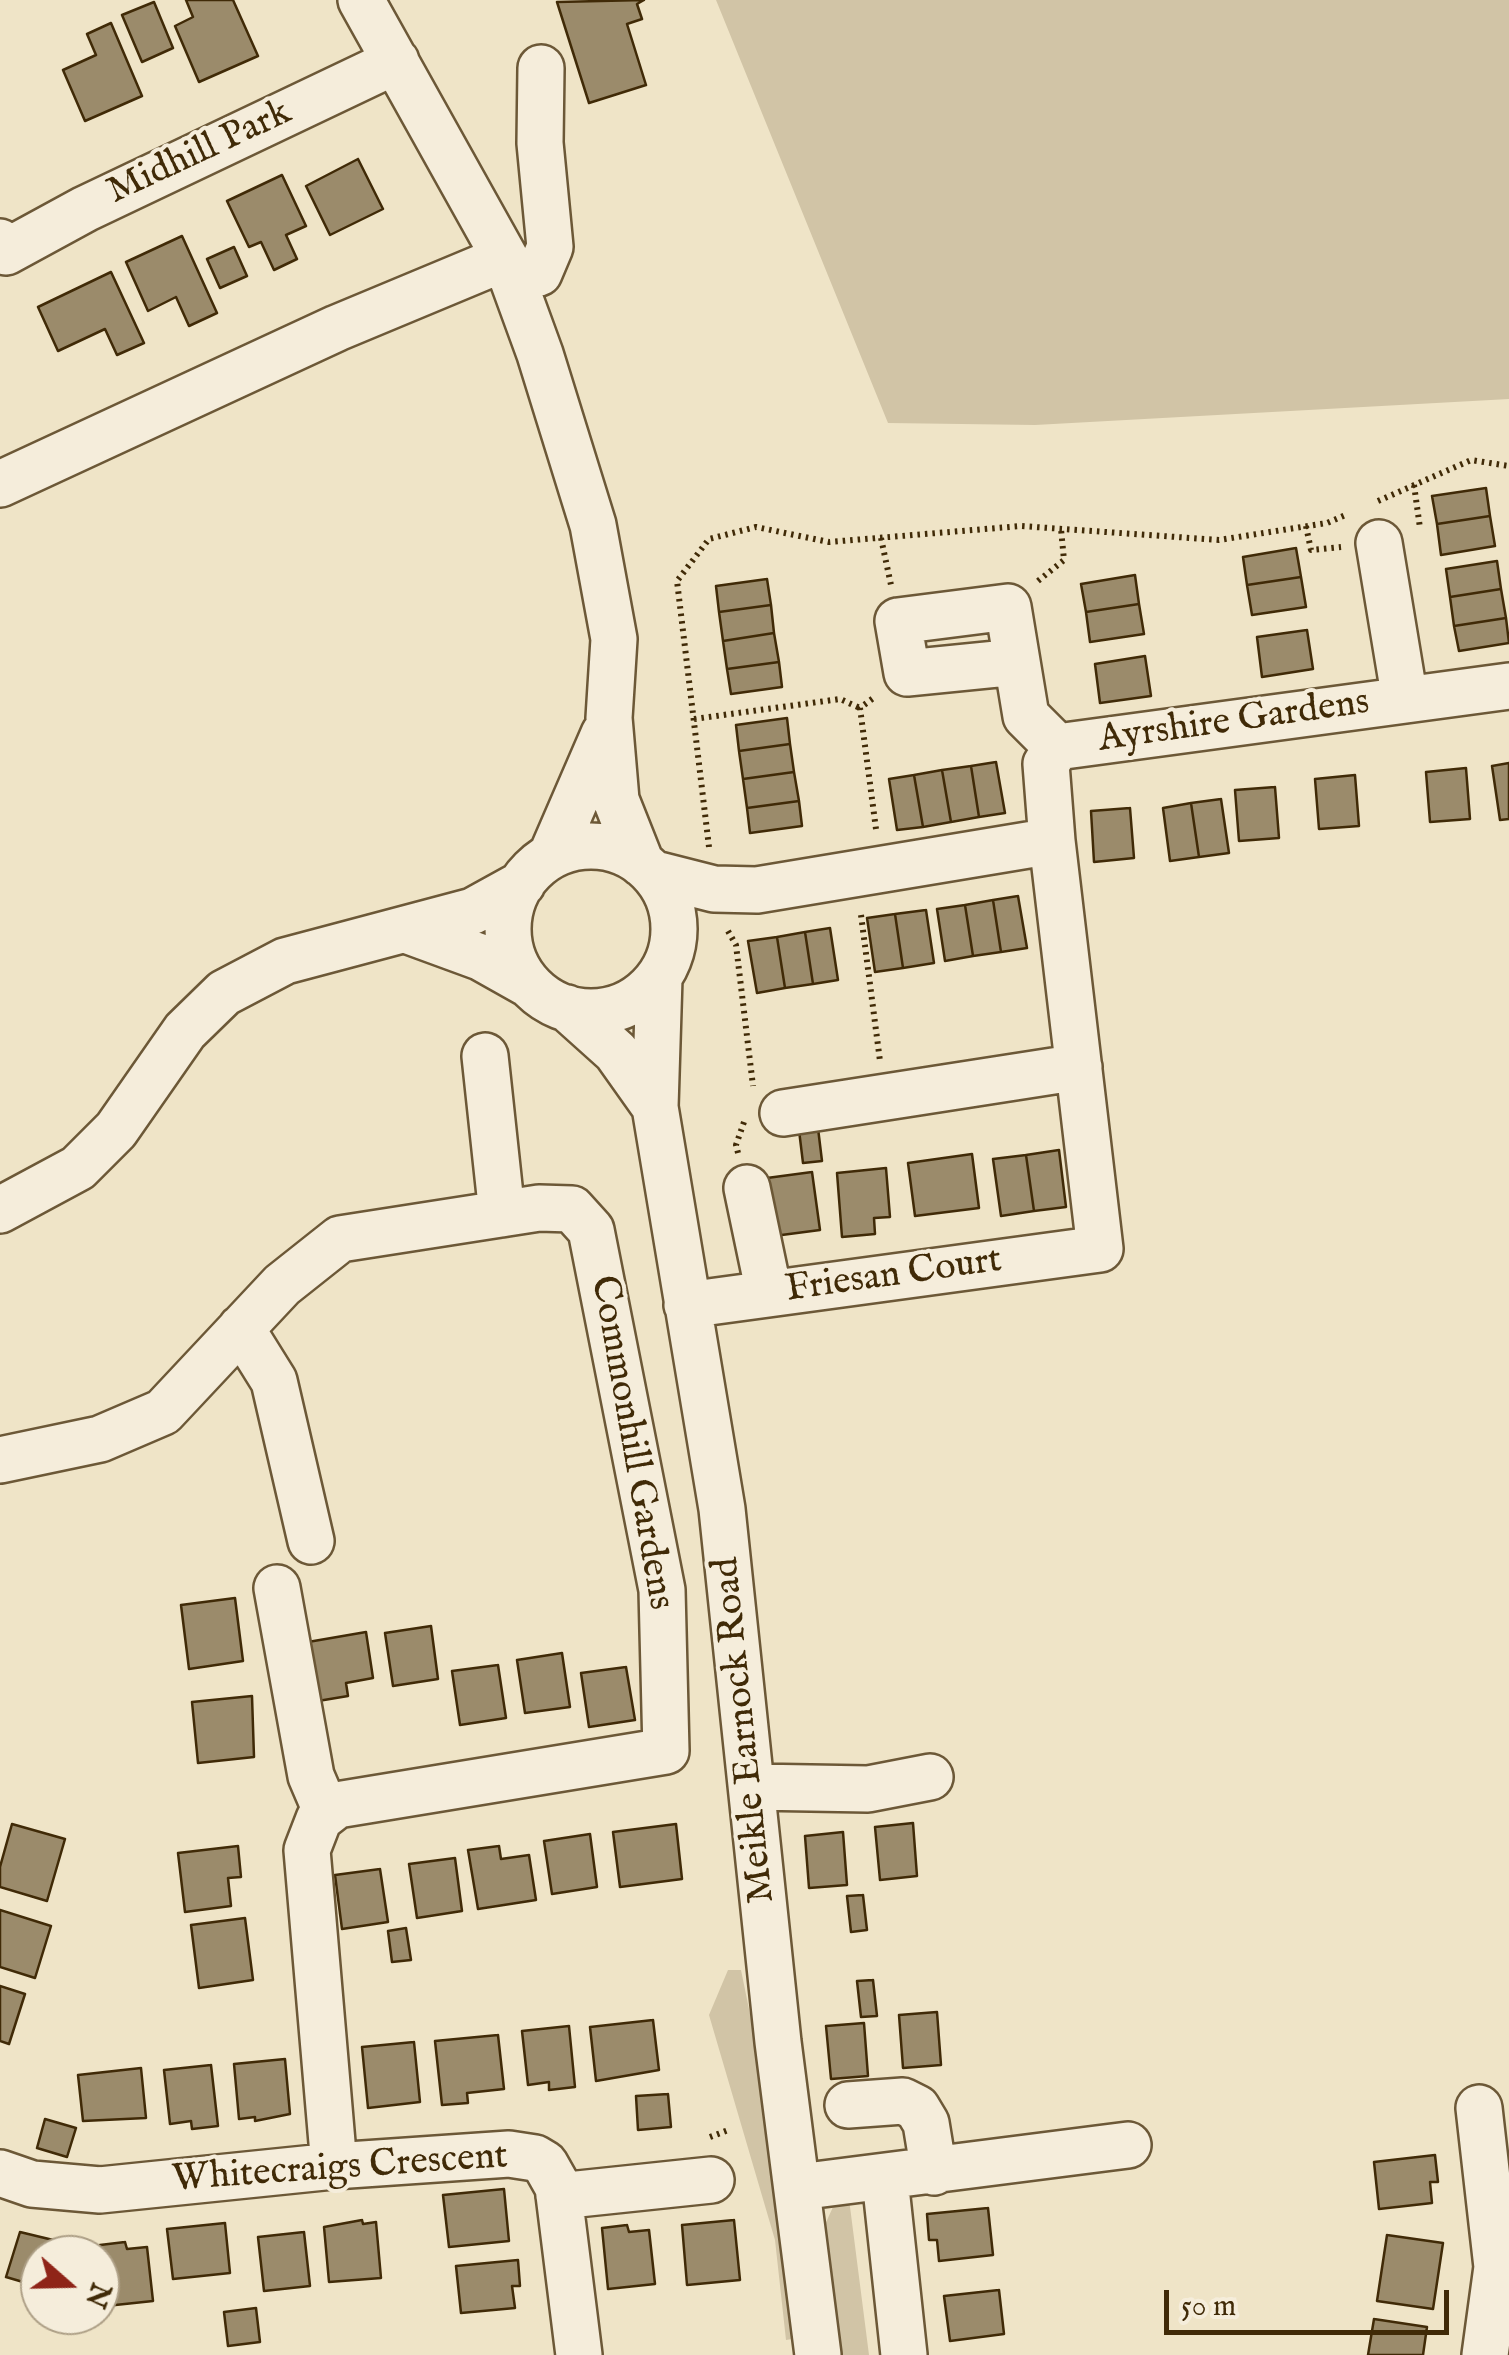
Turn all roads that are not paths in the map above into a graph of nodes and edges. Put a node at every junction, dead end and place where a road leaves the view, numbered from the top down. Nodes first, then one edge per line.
1 (361, 0) edge
2 (396, 62) junction
3 (541, 68) dead end
4 (2, 250) edge
5 (507, 264) junction
6 (0, 484) edge
7 (1380, 543) dead end
8 (1017, 662) junction
9 (1509, 686) edge
10 (1405, 700) junction
11 (609, 718) junction
12 (1056, 747) junction
13 (1052, 842) junction
14 (648, 868) junction
15 (537, 869) junction
16 (757, 890) junction
17 (409, 931) junction
18 (667, 961) junction
19 (528, 984) junction
20 (566, 1008) junction
21 (485, 1056) dead end
22 (1079, 1067) junction
23 (655, 1107) junction
24 (783, 1112) dead end
25 (747, 1188) dead end
26 (0, 1210) edge
27 (502, 1214) junction
28 (1100, 1248) joint
29 (769, 1294) junction
30 (687, 1305) junction
31 (241, 1328) junction
32 (0, 1460) edge
33 (312, 1541) dead end
34 (277, 1588) dead end
35 (930, 1777) dead end
36 (753, 1787) junction
37 (326, 1811) junction
38 (848, 2106) dead end
39 (1479, 2108) dead end
40 (1128, 2145) dead end
41 (334, 2166) junction
42 (934, 2172) junction
43 (0, 2173) edge
44 (885, 2179) junction
45 (711, 2180) dead end
46 (799, 2187) junction
47 (560, 2196) junction
48 (579, 2355) edge
49 (818, 2355) edge
50 (904, 2355) edge
51 (1485, 2355) edge

1 - 2 street
2 - 4 street, Midhill Park
2 - 5 street
3 - 5 street
5 - 6 street
5 - 11 street
7 - 10 street
8 - 8 street
8 - 12 street
9 - 10 street, Ayrshire Gardens
10 - 12 street, Ayrshire Gardens
11 - 14 street
11 - 15 street
12 - 13 street, Ayrshire Gardens
13 - 16 street
13 - 22 street, Ayrshire Gardens
14 - 15 street
14 - 16 street
14 - 18 street
15 - 17 street
15 - 19 street
16 - 18 street
17 - 19 street
17 - 26 street
18 - 20 street
18 - 23 street, Meikle Earnock Road
19 - 20 street
20 - 23 street, Meikle Earnock Road
21 - 27 street
22 - 24 street
22 - 28 street, Ayrshire Gardens
23 - 30 street, Meikle Earnock Road
25 - 29 street
27 - 31 street, Commonhill Gardens
27 - 37 street, Commonhill Gardens
28 - 29 street, Friesan Court
29 - 30 street, Friesan Court
30 - 36 street, Meikle Earnock Road
31 - 32 street, Commonhill Gardens
31 - 33 street
34 - 37 street
35 - 36 street
36 - 46 street, Meikle Earnock Road
37 - 41 street
38 - 42 street
39 - 51 street
40 - 42 street
41 - 43 street, Whitecraigs Crescent
41 - 47 street, Whitecraigs Crescent
42 - 44 street
44 - 46 street
44 - 50 street
45 - 47 street
46 - 49 street, Meikle Earnock Road
47 - 48 street, Whitecraigs Crescent

